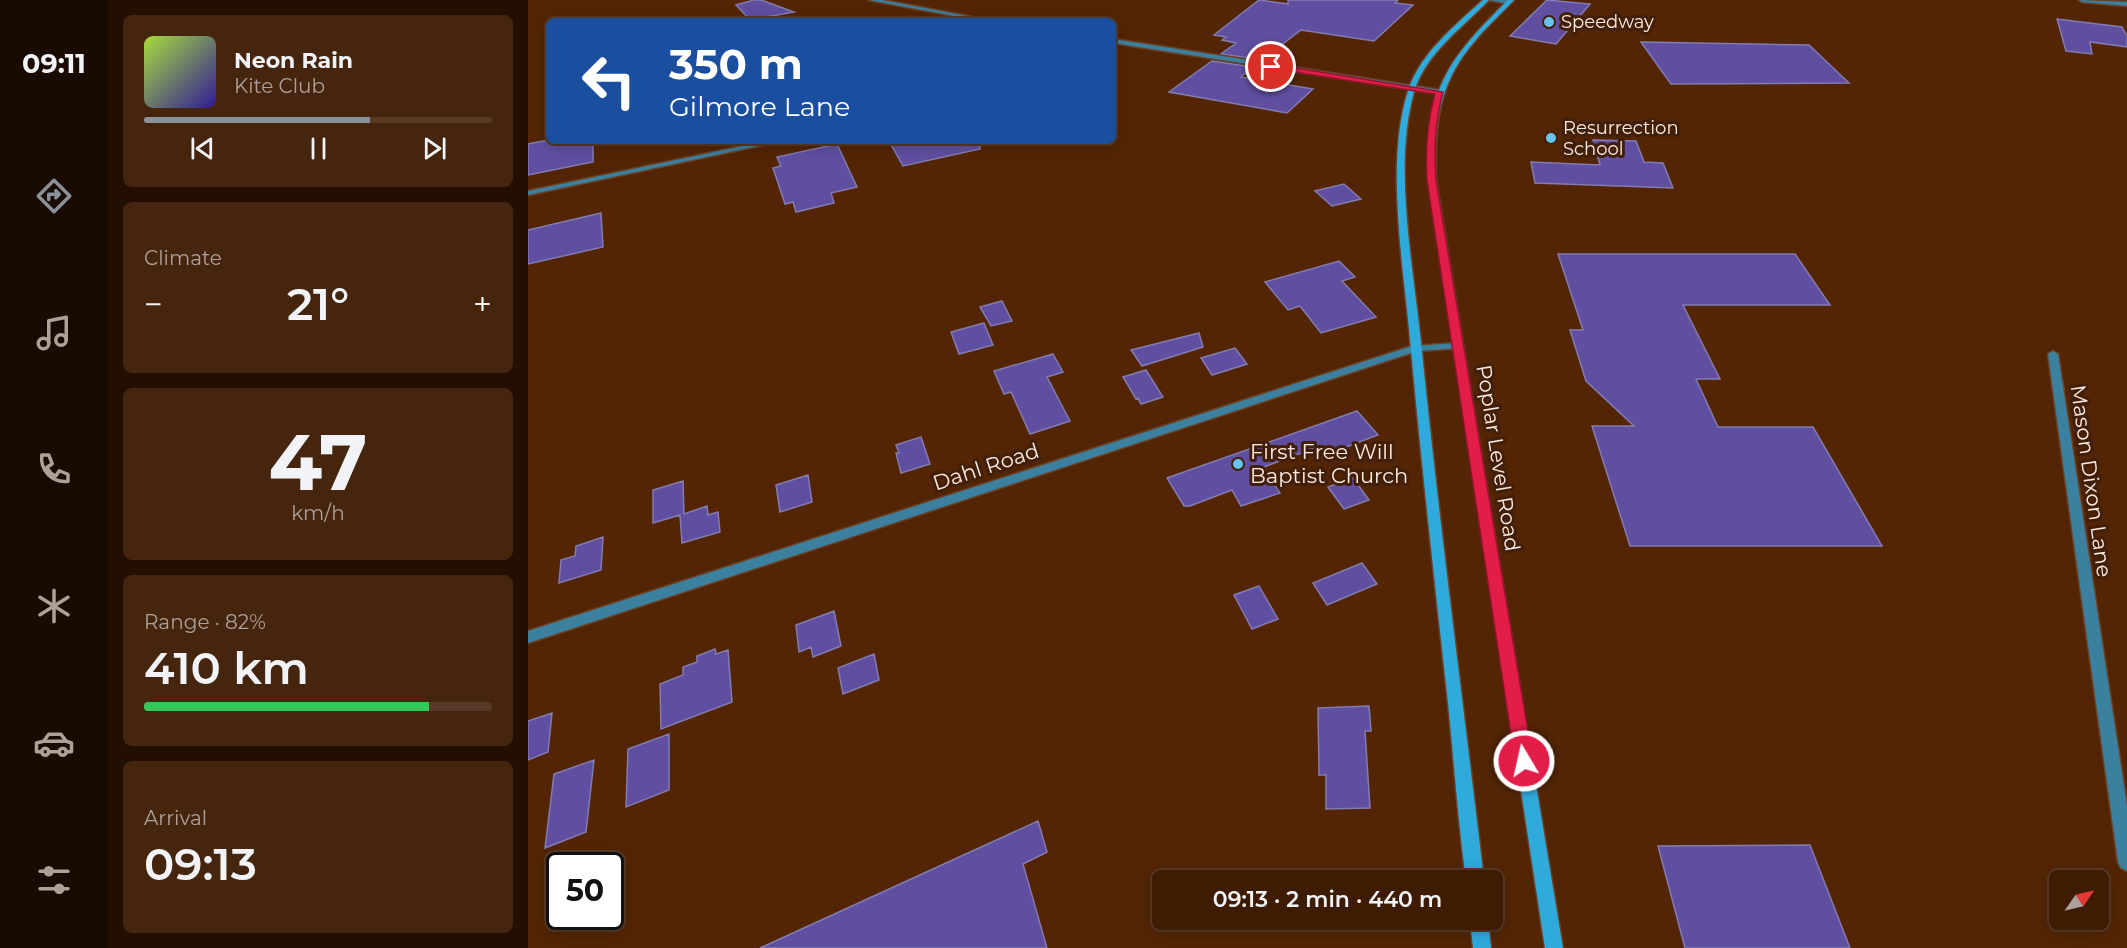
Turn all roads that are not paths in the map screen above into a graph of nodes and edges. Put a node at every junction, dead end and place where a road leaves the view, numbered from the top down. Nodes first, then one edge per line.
1 (872, 0) edge
2 (1486, 0) edge
3 (1492, 0) edge
4 (2082, 0) edge
5 (1510, 1) edge
6 (2127, 4) edge
7 (974, 18) edge
8 (1116, 41) edge
9 (1412, 88) junction
10 (1440, 92) junction
11 (763, 144) edge
12 (528, 193) edge
13 (1458, 346) junction
14 (1416, 348) junction
15 (2053, 354) dead end
16 (528, 637) edge
17 (2127, 862) edge
18 (1474, 870) edge
19 (1480, 930) edge
20 (1482, 948) edge
21 (1554, 948) edge

1 - 7 street
2 - 9 main road
3 - 5 street
4 - 6 street
5 - 10 main road, Poplar Level Road
8 - 9 street
9 - 10 street
9 - 14 main road
10 - 13 main road, Poplar Level Road
11 - 12 street
13 - 14 street, Dahl Road
13 - 21 main road, Poplar Level Road
14 - 16 street, Dahl Road
14 - 18 main road
15 - 17 street, Mason Dixon Lane
19 - 20 main road

